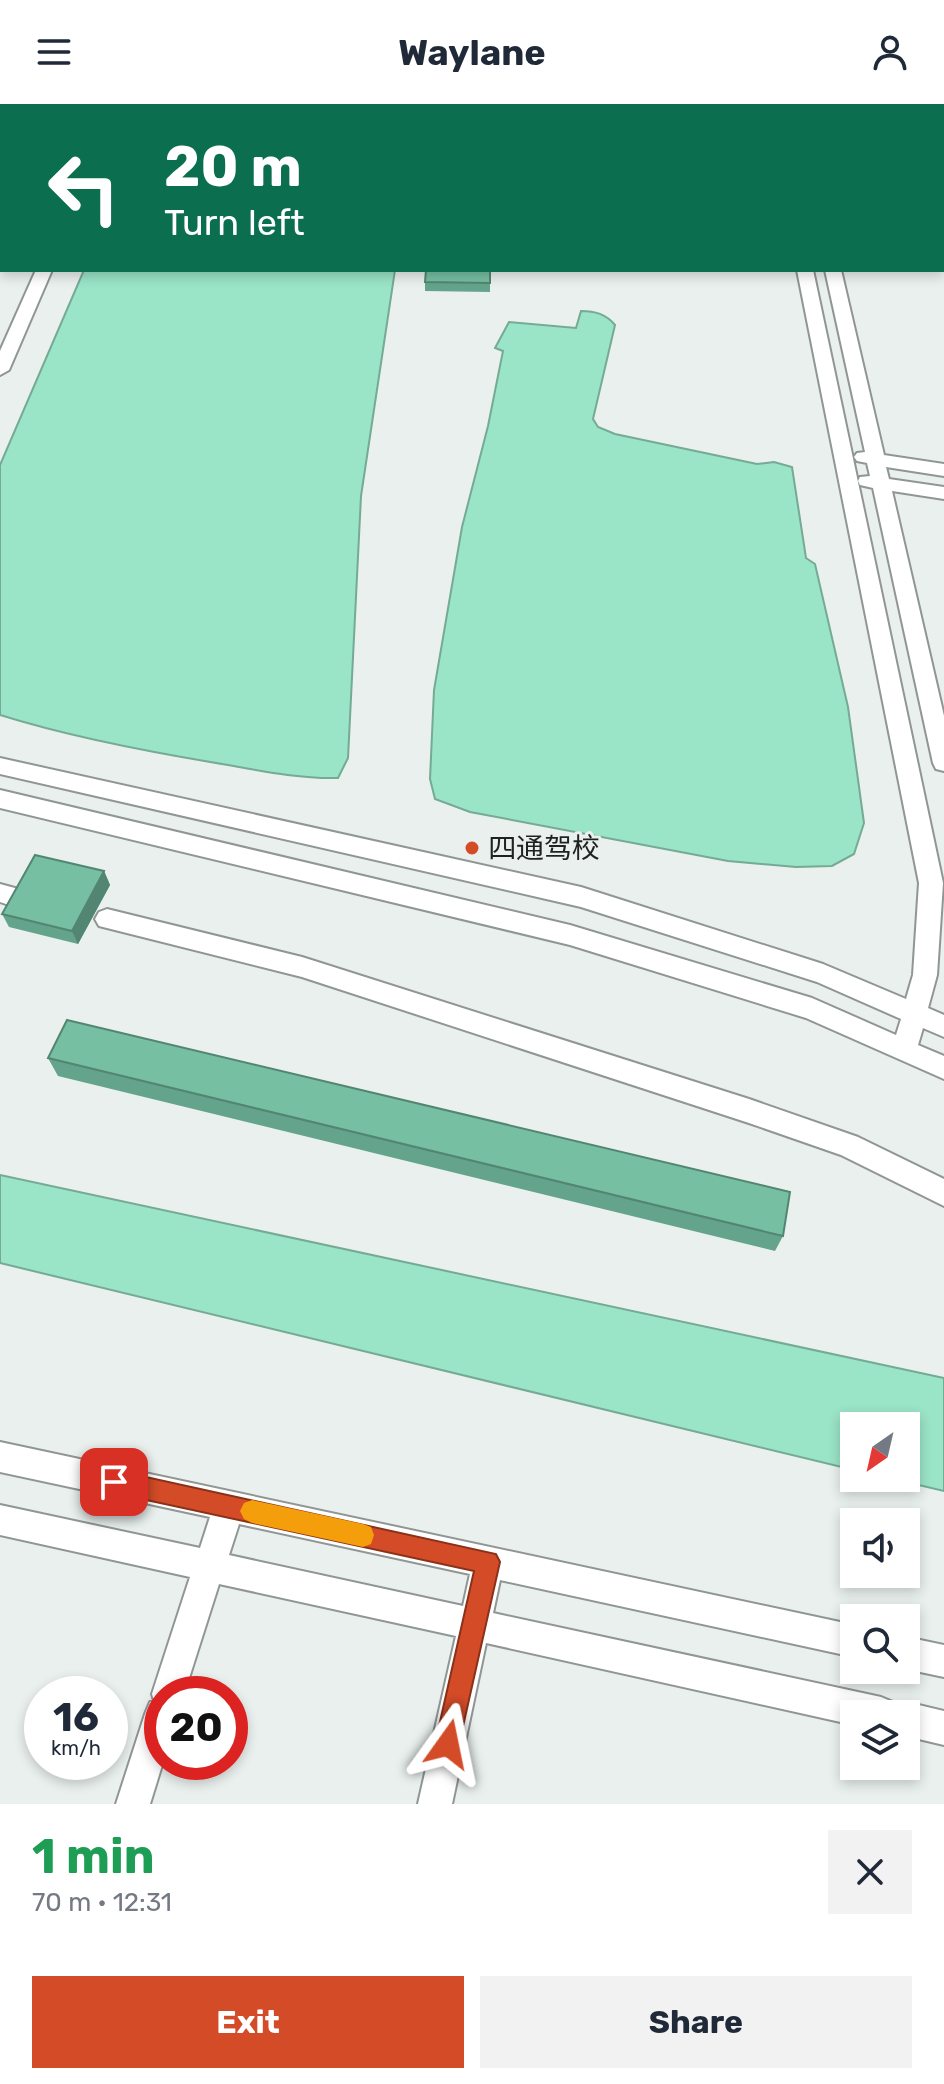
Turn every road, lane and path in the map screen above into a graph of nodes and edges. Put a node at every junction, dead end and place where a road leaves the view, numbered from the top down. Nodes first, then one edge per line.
1 (43, 272) edge
2 (805, 272) edge
3 (833, 272) edge
4 (0, 370) edge
5 (844, 453) junction
6 (876, 459) junction
7 (944, 470) edge
8 (849, 479) junction
9 (881, 483) junction
10 (944, 493) edge
11 (944, 763) edge
12 (0, 766) edge
13 (0, 799) edge
14 (107, 919) dead end
15 (914, 1013) junction
16 (944, 1026) edge
17 (904, 1051) junction
18 (944, 1068) edge
19 (944, 1193) edge
20 (0, 1457) edge
21 (229, 1506) junction
22 (0, 1520) edge
23 (488, 1562) junction
24 (210, 1566) junction
25 (474, 1624) junction
26 (840, 1638) edge
27 (920, 1656) edge
28 (944, 1661) edge
29 (174, 1676) edge
30 (840, 1705) edge
31 (920, 1722) edge
32 (944, 1728) edge
33 (144, 1770) edge
34 (133, 1804) edge
35 (435, 1804) edge

1 - 4 lane
2 - 5 lane
3 - 6 lane
5 - 6 lane
5 - 8 lane
6 - 7 lane
6 - 9 lane
8 - 9 lane
8 - 15 lane
9 - 10 lane
9 - 11 lane
12 - 15 lane
13 - 17 lane
14 - 19 lane
15 - 16 lane
15 - 17 lane
17 - 18 lane
20 - 21 lane
21 - 23 lane
21 - 24 lane
22 - 24 lane
23 - 25 lane
23 - 26 lane
24 - 25 lane
24 - 29 lane
25 - 30 lane
25 - 35 lane
27 - 28 lane
31 - 32 lane
33 - 34 lane

